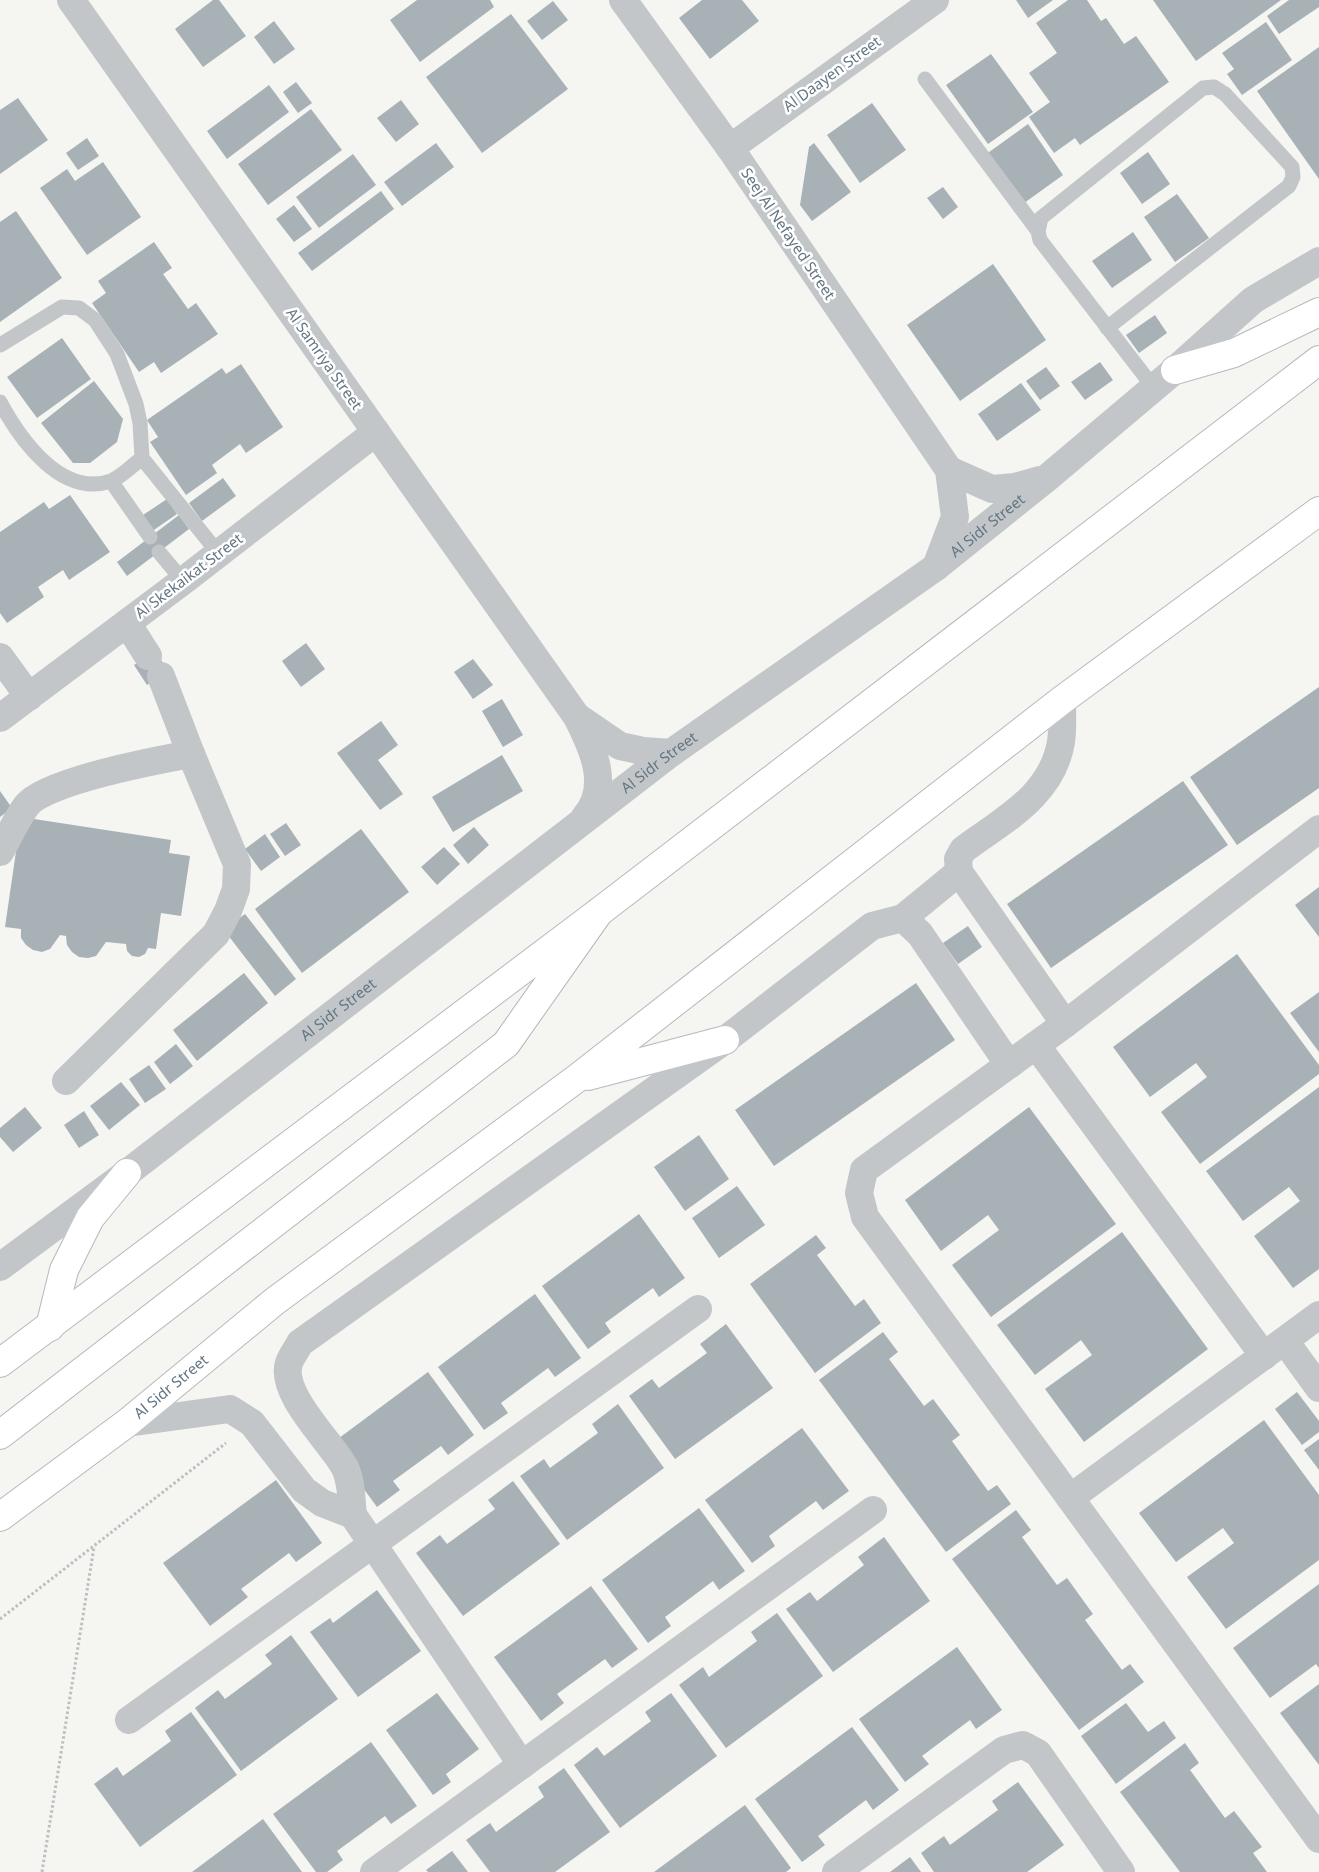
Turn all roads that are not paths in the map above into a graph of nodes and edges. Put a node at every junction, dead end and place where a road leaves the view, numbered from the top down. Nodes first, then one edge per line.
1 (71, 0) edge
2 (623, 0) edge
3 (935, 0) edge
4 (925, 79) dead end
5 (730, 148) junction
6 (1038, 231) junction
7 (1319, 261) edge
8 (1319, 312) edge
9 (1107, 328) junction
10 (0, 345) edge
11 (1319, 360) edge
12 (1175, 370) junction
13 (1154, 388) junction
14 (0, 402) edge
15 (376, 432) junction
16 (142, 458) junction
17 (949, 470) junction
18 (1047, 478) junction
19 (111, 480) junction
20 (1319, 511) edge
21 (150, 537) dead end
22 (159, 552) dead end
23 (219, 554) junction
24 (936, 567) junction
25 (183, 581) junction
26 (127, 623) junction
27 (0, 657) edge
28 (29, 697) junction
29 (1062, 700) junction
30 (577, 717) junction
31 (0, 718) edge
32 (671, 753) junction
33 (190, 754) junction
34 (578, 824) junction
35 (1319, 829) edge
36 (0, 852) edge
37 (959, 872) junction
38 (599, 912) junction
39 (903, 918) junction
40 (1065, 1024) junction
41 (725, 1040) junction
42 (1036, 1044) junction
43 (1009, 1065) junction
44 (576, 1079) junction
45 (66, 1082) dead end
46 (127, 1173) junction
47 (0, 1267) edge
48 (698, 1309) dead end
49 (1319, 1316) edge
50 (50, 1327) junction
51 (1274, 1348) junction
52 (0, 1363) edge
53 (1319, 1388) edge
54 (127, 1423) junction
55 (0, 1434) edge
56 (1070, 1498) junction
57 (873, 1510) dead end
58 (353, 1515) junction
59 (0, 1517) edge
60 (372, 1544) junction
61 (129, 1720) dead end
62 (522, 1765) junction
63 (1319, 1839) edge
64 (374, 1872) edge
65 (836, 1872) edge
66 (1121, 1872) edge

1 - 15 street, Al Samriya Street
2 - 5 street, Seej Al Nefayed Street
3 - 5 street, Al Daayen Street
4 - 6 lane
5 - 17 street, Seej Al Nefayed Street
6 - 9 lane
6 - 9 lane
7 - 12 street, Al Sidr Street
8 - 12 main road
9 - 13 lane
10 - 16 lane
11 - 38 main road
12 - 13 street, Al Sidr Street
13 - 18 street, Al Sidr Street
14 - 19 lane
15 - 23 street, Al Skekaikat Street
15 - 30 street, Al Samriya Street
16 - 19 lane
16 - 23 lane
17 - 18 street
17 - 24 street, Seej Al Nefayed Street
18 - 24 street, Al Sidr Street
19 - 21 lane
20 - 29 main road, Al Sidr Street
22 - 25 lane
23 - 25 street, Al Skekaikat Street
24 - 32 street, Al Sidr Street
25 - 26 street, Al Skekaikat Street
26 - 28 street, Al Skekaikat Street
26 - 33 street
27 - 28 street
28 - 31 street, Al Skekaikat Street
29 - 37 street
29 - 44 main road, Al Sidr Street
30 - 32 street, Al Samriya Street
30 - 34 street, Al Samriya Street
32 - 34 street, Al Sidr Street
33 - 36 street
33 - 45 street
34 - 46 street, Al Sidr Street
35 - 40 street
37 - 39 street
37 - 40 street
38 - 50 main road
38 - 55 main road
39 - 41 street
39 - 43 street
40 - 42 street
41 - 44 main road
41 - 58 street
42 - 43 street
42 - 51 street
43 - 56 street
44 - 54 main road, Al Sidr Street
46 - 47 street, Al Sidr Street
46 - 50 main road
48 - 60 street
49 - 51 street
50 - 52 main road
51 - 53 street
51 - 56 street
54 - 58 street
54 - 59 main road, Al Sidr Street
56 - 63 street
57 - 62 street
58 - 60 street
60 - 61 street
60 - 62 street
62 - 64 street
65 - 66 street

